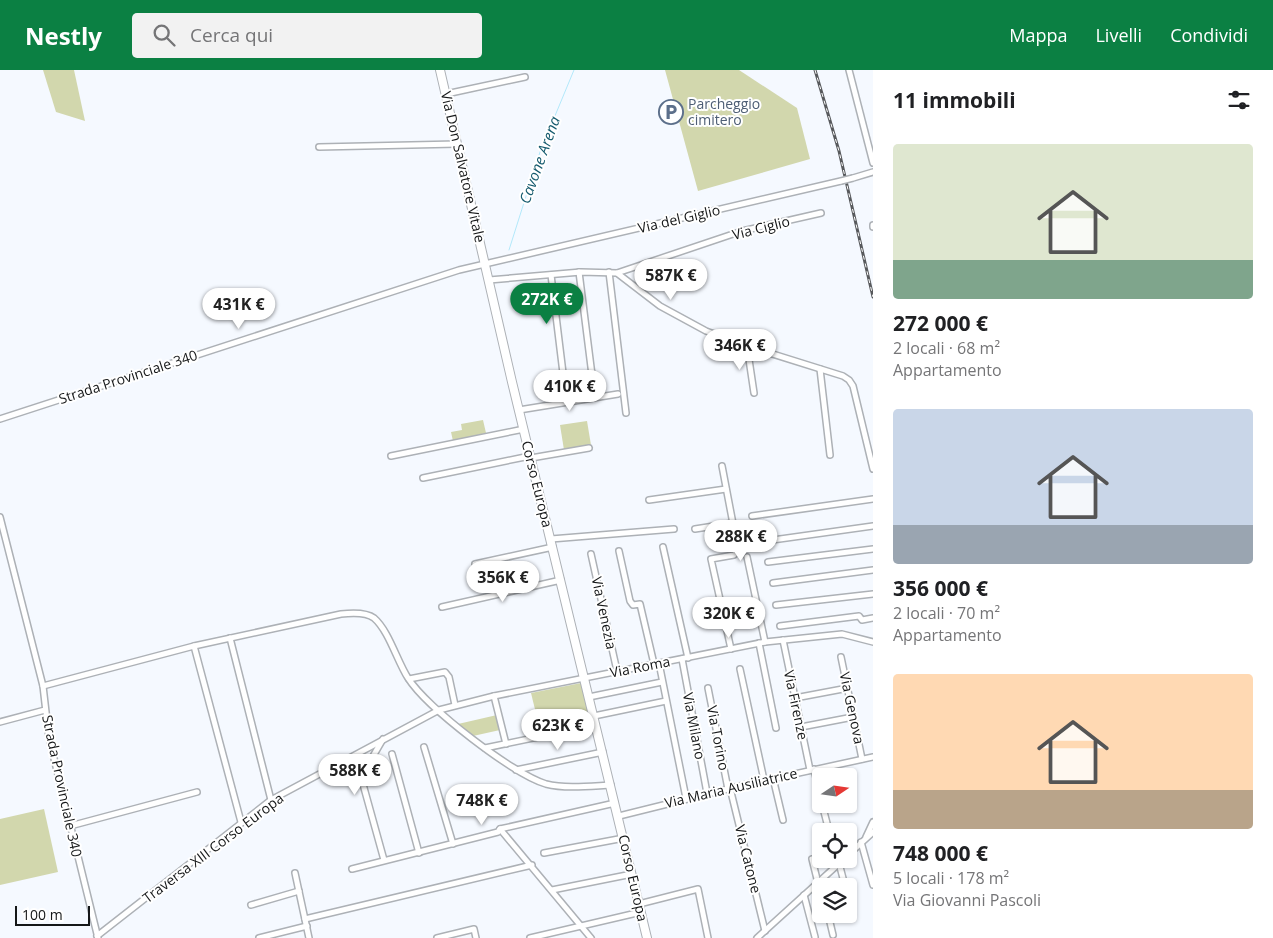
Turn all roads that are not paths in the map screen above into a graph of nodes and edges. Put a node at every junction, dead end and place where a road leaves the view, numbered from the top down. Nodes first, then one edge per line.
1 (440, 70) edge
2 (849, 70) edge
3 (525, 77) dead end
4 (446, 94) junction
5 (457, 144) junction
6 (319, 147) dead end
7 (871, 151) edge
8 (873, 163) edge
9 (873, 172) edge
10 (821, 213) dead end
11 (485, 264) junction
12 (579, 272) junction
13 (609, 272) junction
14 (616, 273) junction
15 (551, 275) junction
16 (489, 280) junction
17 (747, 346) junction
18 (820, 369) junction
19 (563, 373) dead end
20 (592, 375) dead end
21 (754, 393) dead end
22 (618, 394) dead end
23 (519, 410) junction
24 (626, 413) dead end
25 (0, 419) edge
26 (524, 429) junction
27 (589, 448) dead end
28 (391, 456) dead end
29 (830, 456) dead end
30 (531, 457) junction
31 (722, 466) dead end
32 (873, 470) edge
33 (423, 478) dead end
34 (726, 489) junction
35 (873, 499) edge
36 (649, 500) dead end
37 (752, 516) dead end
38 (0, 518) edge
39 (733, 523) junction
40 (873, 526) edge
41 (674, 529) dead end
42 (695, 529) dead end
43 (758, 542) dead end
44 (552, 543) junction
45 (663, 548) dead end
46 (873, 549) edge
47 (619, 551) dead end
48 (591, 554) dead end
49 (747, 557) dead end
50 (768, 562) dead end
51 (475, 564) dead end
52 (873, 570) edge
53 (561, 580) junction
54 (773, 583) dead end
55 (873, 594) edge
56 (776, 605) dead end
57 (442, 607) dead end
58 (873, 618) edge
59 (780, 626) dead end
60 (230, 638) junction
61 (782, 640) junction
62 (873, 642) edge
63 (762, 643) junction
64 (194, 646) junction
65 (731, 649) junction
66 (841, 657) dead end
67 (688, 658) junction
68 (682, 659) junction
69 (656, 664) junction
70 (740, 669) dead end
71 (617, 671) junction
72 (584, 677) junction
73 (408, 679) junction
74 (662, 682) junction
75 (43, 686) junction
76 (708, 688) dead end
77 (848, 688) junction
78 (494, 696) junction
79 (589, 697) junction
80 (795, 698) junction
81 (666, 701) junction
82 (455, 704) junction
83 (45, 710) junction
84 (439, 710) junction
85 (594, 716) junction
86 (854, 717) junction
87 (0, 722) edge
88 (596, 725) junction
89 (801, 727) junction
90 (776, 728) dead end
91 (383, 738) junction
92 (506, 744) junction
93 (424, 747) dead end
94 (485, 748) junction
95 (603, 752) junction
96 (392, 754) dead end
97 (873, 757) edge
98 (862, 759) junction
99 (817, 768) edge
100 (812, 769) joint
101 (516, 770) junction
102 (773, 778) junction
103 (764, 780) junction
104 (611, 785) junction
105 (729, 788) junction
106 (197, 792) dead end
107 (707, 793) junction
108 (686, 798) junction
109 (271, 800) junction
110 (616, 803) junction
111 (619, 816) junction
112 (783, 820) dead end
113 (241, 822) junction
114 (873, 822) edge
115 (70, 826) junction
116 (500, 829) junction
117 (873, 832) edge
118 (624, 838) junction
119 (866, 838) junction
120 (861, 842) junction
121 (453, 844) junction
122 (857, 846) edge
123 (419, 853) junction
124 (544, 853) dead end
125 (384, 860) junction
126 (532, 865) junction
127 (832, 868) edge
128 (352, 869) dead end
129 (295, 872) dead end
130 (632, 874) junction
131 (822, 878) edge
132 (873, 885) edge
133 (812, 888) edge
134 (552, 890) junction
135 (299, 891) junction
136 (804, 895) junction
137 (639, 904) junction
138 (251, 905) dead end
139 (641, 912) junction
140 (305, 918) junction
141 (830, 923) edge
142 (307, 926) junction
143 (581, 926) junction
144 (765, 931) junction
145 (833, 935) dead end
146 (98, 937) edge
147 (815, 937) edge
148 (260, 938) edge
149 (309, 938) edge
150 (437, 938) edge
151 (476, 938) edge
152 (530, 938) edge
153 (591, 938) edge
154 (647, 938) edge
155 (708, 938) edge
156 (757, 938) edge

1 - 4 street, Via Don Salvatore Vitale
2 - 7 street
3 - 4 street
4 - 5 street, Via Don Salvatore Vitale
5 - 6 street
5 - 11 street, Via Don Salvatore Vitale
7 - 8 street
9 - 11 street, Via del Giglio, bridge
10 - 14 street, Via Ciglio
11 - 16 street, Corso Europa
11 - 25 street, Strada Provinciale 340
12 - 13 street, Via Ciglio
12 - 15 street, Via Ciglio
12 - 20 street
13 - 14 street, Via Ciglio
13 - 24 street
14 - 17 street, Via Ciglio
15 - 16 street, Via Ciglio
15 - 19 street
16 - 23 street, Corso Europa
17 - 18 street, Via Ciglio
17 - 21 street
18 - 29 street
18 - 32 street, Via Ciglio
22 - 23 street
23 - 26 street, Corso Europa
26 - 28 street
26 - 30 street, Corso Europa
27 - 30 street
30 - 33 street
30 - 44 street, Corso Europa
31 - 34 street
34 - 36 street
34 - 39 street
35 - 37 street
38 - 75 street, Strada Provinciale 340
39 - 42 street
39 - 65 street
40 - 43 street
41 - 44 street
44 - 51 street
44 - 53 street, Corso Europa
45 - 67 street
46 - 50 street
47 - 69 street
48 - 71 street, Via Venezia
49 - 63 street
52 - 54 street
53 - 57 street
53 - 72 street, Corso Europa
55 - 56 street
58 - 59 street
60 - 64 street
60 - 73 street
60 - 109 street
61 - 62 street, Via Roma
61 - 63 street, Via Roma
61 - 80 street, Via Firenze
63 - 65 street, Via Roma
63 - 90 street
64 - 75 street
64 - 113 street
65 - 67 street, Via Roma
66 - 77 street, Via Genova
67 - 68 street, Via Roma
68 - 69 street, Via Roma
68 - 107 street, Via Milano
69 - 71 street, Via Roma
69 - 74 street
70 - 103 street
71 - 72 street, Via Roma
72 - 78 street, Traversa XIII Corso Europa
72 - 79 street, Corso Europa
73 - 82 street
73 - 84 street
74 - 79 street
74 - 81 street
75 - 83 street, Strada Provinciale 340
76 - 105 street, Via Torino
77 - 80 street
77 - 86 street, Via Genova
78 - 82 street, Traversa XIII Corso Europa
78 - 92 street
79 - 85 street, Corso Europa
80 - 89 street, Via Firenze
81 - 85 street
81 - 108 street
82 - 84 street, Traversa XIII Corso Europa
83 - 87 street
83 - 115 street, Strada Provinciale 340
84 - 91 street, Traversa XIII Corso Europa
84 - 94 street
85 - 88 street, Corso Europa
86 - 89 street
86 - 98 street, Via Genova
88 - 92 street
88 - 95 street, Corso Europa
89 - 100 street, Via Firenze
91 - 109 street, Traversa XIII Corso Europa
91 - 125 street
92 - 94 street
93 - 121 street
94 - 101 street
95 - 101 street
95 - 104 street, Corso Europa
96 - 123 street
97 - 98 street, Via Maria Ausiliatrice
98 - 99 street, Via Maria Ausiliatrice
100 - 102 street, Via Maria Ausiliatrice
101 - 104 street
102 - 103 street, Via Maria Ausiliatrice
102 - 112 street
103 - 105 street, Via Maria Ausiliatrice
104 - 110 street, Corso Europa
105 - 107 street, Via Maria Ausiliatrice
105 - 144 street, Via Catone
106 - 115 street
107 - 108 street, Via Maria Ausiliatrice
108 - 111 street, Via Maria Ausiliatrice
109 - 113 street, Traversa XIII Corso Europa
110 - 111 street, Corso Europa
110 - 116 street
111 - 118 street, Corso Europa
113 - 146 street, Traversa XIII Corso Europa
114 - 119 street
115 - 146 street, Strada Provinciale 340
116 - 121 street
116 - 126 street
117 - 119 street
118 - 124 street
118 - 130 street, Corso Europa
119 - 120 street
120 - 122 street
120 - 132 street
121 - 123 street
123 - 125 street
125 - 128 street
126 - 134 street
126 - 140 street
127 - 131 street
129 - 135 street
130 - 134 street
130 - 137 street, Corso Europa
133 - 136 street
134 - 143 street
135 - 138 street
135 - 140 street
136 - 144 street
136 - 147 street
137 - 139 street, Corso Europa
137 - 155 street
139 - 143 street
139 - 154 street, Corso Europa
140 - 142 street
141 - 145 street
142 - 148 street
142 - 149 street
143 - 152 street
143 - 153 street
144 - 156 street
150 - 151 street

